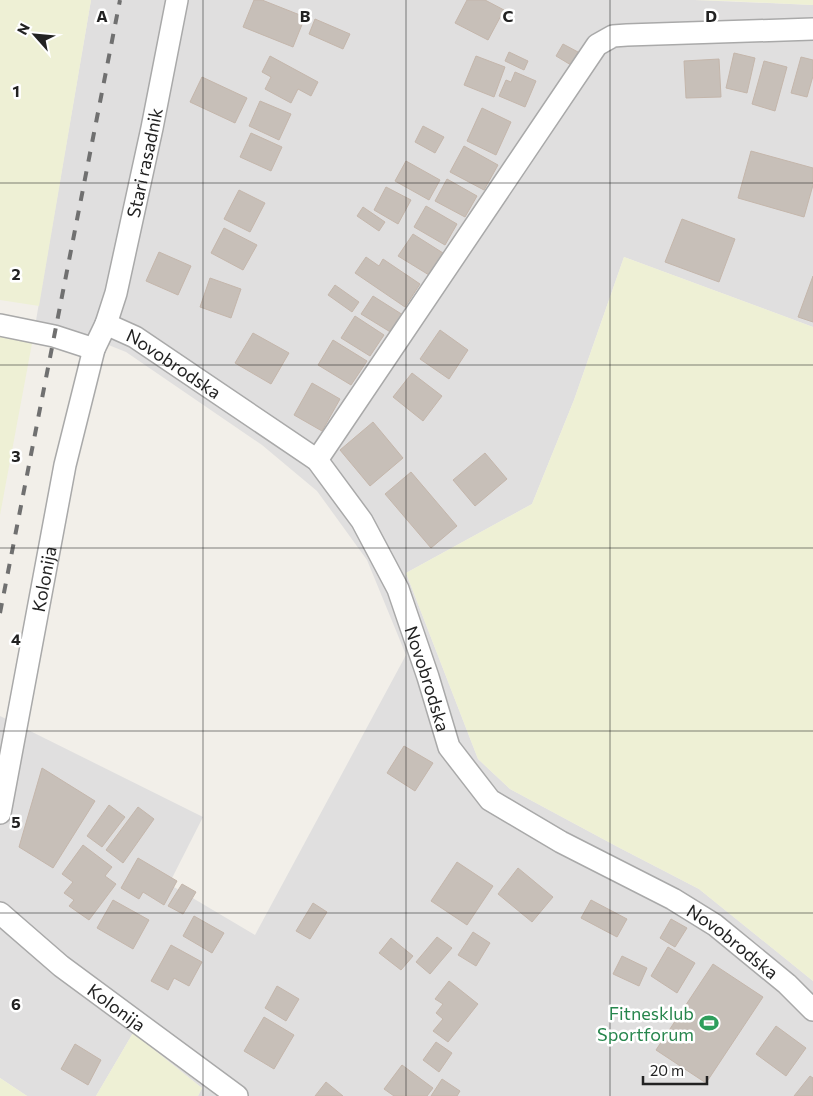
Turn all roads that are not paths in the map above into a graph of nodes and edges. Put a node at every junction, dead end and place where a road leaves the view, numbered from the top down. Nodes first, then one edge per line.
1 (177, 0) edge
2 (813, 29) edge
3 (106, 324) junction
4 (0, 325) edge
5 (94, 349) junction
6 (317, 460) junction
7 (0, 813) edge
8 (0, 913) edge
9 (813, 1010) edge
10 (237, 1096) edge

1 - 3 street, Stari rasadnik
2 - 6 street
3 - 5 street, Novobrodska
3 - 6 street, Novobrodska
4 - 5 street
5 - 7 street, Kolonija
6 - 9 street, Novobrodska
8 - 10 street, Kolonija

